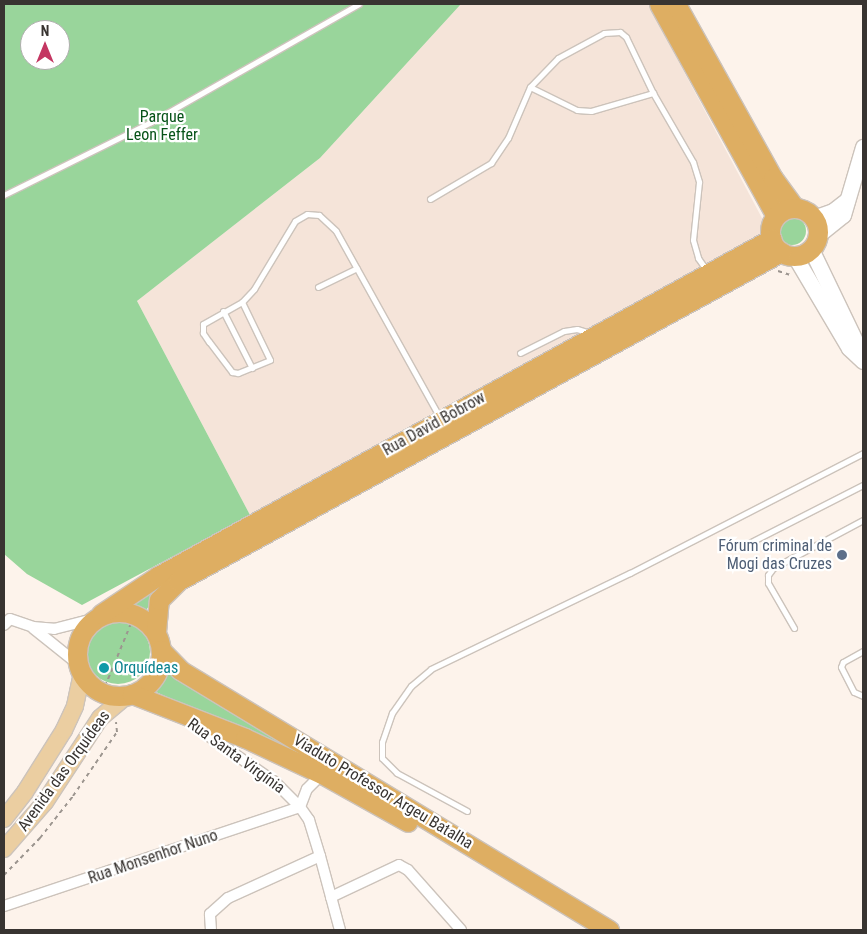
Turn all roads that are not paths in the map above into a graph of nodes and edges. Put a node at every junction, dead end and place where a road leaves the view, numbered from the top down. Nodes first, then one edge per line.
1 (359, 4) edge
2 (659, 4) edge
3 (676, 4) edge
4 (530, 87) junction
5 (653, 93) junction
6 (863, 147) edge
7 (4, 194) edge
8 (430, 199) dead end
9 (795, 208) junction
10 (776, 216) junction
11 (798, 241) junction
12 (357, 268) junction
13 (709, 273) junction
14 (318, 287) dead end
15 (242, 302) junction
16 (223, 311) junction
17 (595, 336) junction
18 (520, 353) dead end
19 (863, 360) edge
20 (252, 368) junction
21 (441, 420) junction
22 (863, 453) edge
23 (863, 485) edge
24 (863, 520) edge
25 (750, 542) dead end
26 (97, 617) junction
27 (6, 619) edge
28 (32, 627) junction
29 (794, 628) dead end
30 (156, 632) junction
31 (161, 650) junction
32 (863, 651) edge
33 (80, 669) junction
34 (129, 695) junction
35 (863, 696) edge
36 (171, 708) junction
37 (322, 774) junction
38 (300, 807) junction
39 (467, 811) dead end
40 (4, 819) edge
41 (463, 847) junction
42 (4, 849) edge
43 (320, 856) junction
44 (331, 896) junction
45 (4, 906) edge
46 (211, 930) edge
47 (340, 930) edge
48 (461, 930) edge
49 (592, 930) edge
50 (609, 930) edge

1 - 7 lane
2 - 10 highway
3 - 9 highway
4 - 5 lane
4 - 5 lane
4 - 8 lane
5 - 13 lane
6 - 11 main road
9 - 10 highway
9 - 11 highway
10 - 11 highway
11 - 13 highway, Rua David Bobrow
11 - 19 main road
11 - 30 highway, Rua David Bobrow
12 - 14 lane
12 - 15 lane
12 - 21 lane
13 - 17 highway, Rua David Bobrow
15 - 16 lane
15 - 20 lane
16 - 20 lane
16 - 20 lane
17 - 18 lane
17 - 21 highway, Rua David Bobrow
21 - 26 highway, Rua David Bobrow
22 - 39 lane
23 - 25 lane
24 - 29 lane
26 - 28 street
26 - 30 highway
26 - 33 highway, Rua David Bobrow
27 - 28 street
28 - 33 street
30 - 31 highway, Rua David Bobrow
31 - 34 highway, Rua David Bobrow
31 - 41 highway, Viaduto Professor Argeu Batalha
32 - 35 lane
33 - 34 highway
33 - 40 main road, Avenida das Orquídeas
34 - 36 highway, Rua Santa Virgínia
34 - 42 main road, Avenida das Orquídeas
36 - 37 highway, Viaduto Professor Argeu Batalha
36 - 38 street, Rua Santa Virgínia
37 - 38 street
37 - 41 highway, Viaduto Professor Argeu Batalha
38 - 43 street, Rua Santa Virgínia
38 - 45 street, Rua Monsenhor Nuno
41 - 49 highway, Viaduto Professor Argeu Batalha
41 - 50 highway, Viaduto Professor Argeu Batalha
43 - 44 street, Rua Santa Virgínia
43 - 46 street
44 - 47 street, Rua Santa Virgínia
44 - 48 street

